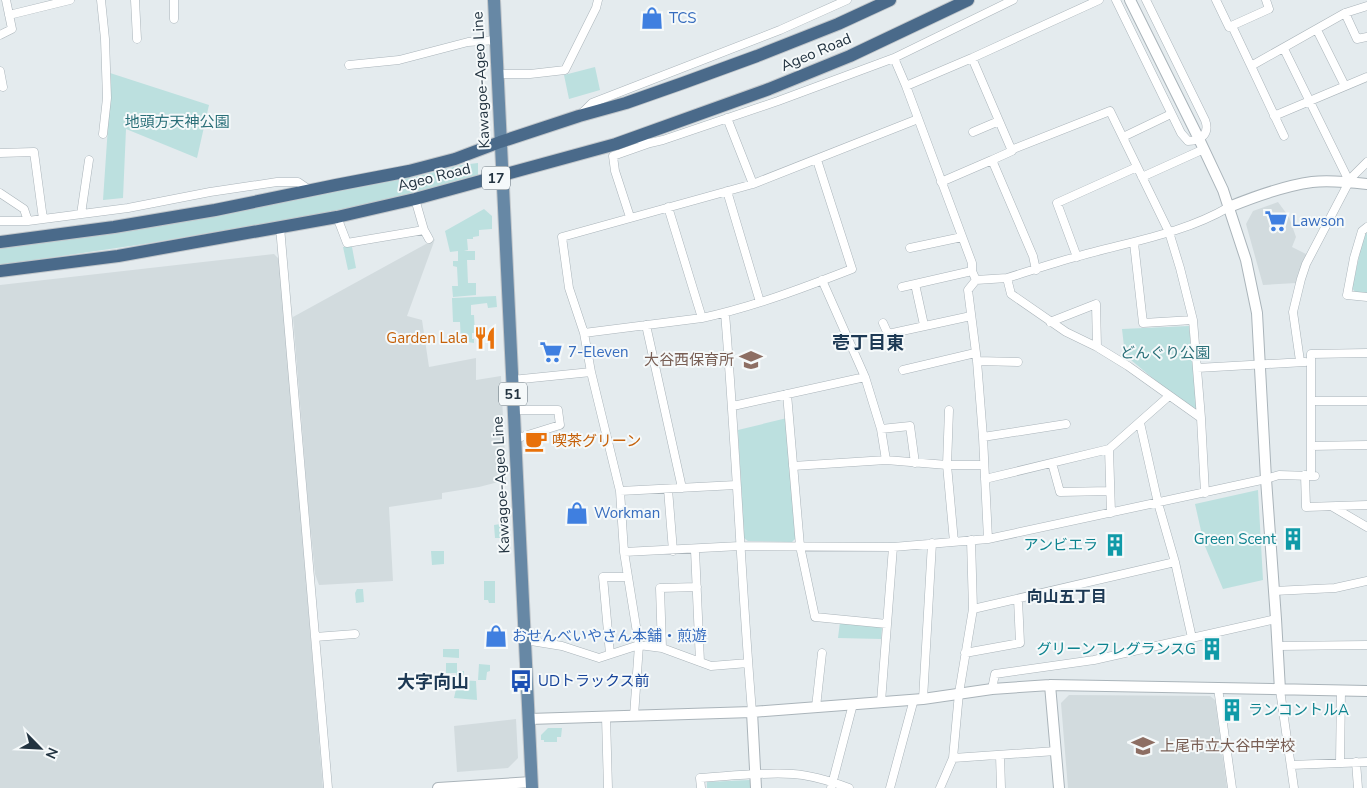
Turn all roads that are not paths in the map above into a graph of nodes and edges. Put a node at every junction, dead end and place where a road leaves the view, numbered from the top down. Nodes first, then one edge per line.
1 (6, 0) edge
2 (70, 0) edge
3 (101, 0) edge
4 (135, 0) edge
5 (174, 0) edge
6 (494, 0) edge
7 (598, 0) edge
8 (847, 0) edge
9 (890, 0) edge
10 (968, 0) edge
11 (1013, 0) edge
12 (1099, 0) edge
13 (1116, 0) edge
14 (1130, 0) edge
15 (1146, 0) edge
16 (1216, 0) edge
17 (1266, 0) edge
18 (1367, 6) edge
19 (1345, 13) junction
20 (9, 15) junction
21 (174, 19) dead end
22 (1232, 26) junction
23 (1317, 30) junction
24 (0, 36) edge
25 (1367, 37) edge
26 (137, 39) dead end
27 (496, 40) junction
28 (1284, 49) junction
29 (894, 58) junction
30 (972, 58) junction
31 (349, 65) dead end
32 (1251, 66) junction
33 (0, 70) edge
34 (497, 74) junction
35 (1367, 77) edge
36 (906, 86) junction
37 (1345, 86) junction
38 (3, 87) dead end
39 (1309, 101) junction
40 (1172, 114) junction
41 (579, 116) junction
42 (1274, 116) junction
43 (727, 118) junction
44 (918, 119) junction
45 (999, 121) junction
46 (973, 132) dead end
47 (103, 134) dead end
48 (1284, 136) dead end
49 (1123, 137) junction
50 (635, 138) junction
51 (1199, 139) junction
52 (500, 142) junction
53 (650, 143) junction
54 (1204, 149) junction
55 (1011, 150) junction
56 (0, 153) edge
57 (89, 160) dead end
58 (817, 160) junction
59 (992, 160) junction
60 (1367, 162) edge
61 (1137, 167) junction
62 (502, 176) junction
63 (1142, 178) junction
64 (1350, 180) junction
65 (941, 182) junction
66 (753, 184) junction
67 (1367, 184) edge
68 (311, 190) junction
69 (727, 191) junction
70 (0, 193) edge
71 (415, 199) junction
72 (668, 207) junction
73 (1229, 207) junction
74 (80, 214) junction
75 (337, 217) junction
76 (630, 217) junction
77 (43, 219) junction
78 (0, 221) edge
79 (28, 221) junction
80 (280, 227) junction
81 (1367, 227) edge
82 (424, 230) junction
83 (1168, 232) junction
84 (962, 237) junction
85 (429, 239) dead end
86 (0, 242) edge
87 (1134, 243) junction
88 (910, 248) dead end
89 (1077, 256) junction
90 (1036, 270) junction
91 (0, 271) edge
92 (972, 271) junction
93 (1007, 278) junction
94 (822, 280) junction
95 (976, 280) junction
96 (915, 284) junction
97 (902, 287) dead end
98 (1367, 297) edge
99 (760, 302) junction
100 (725, 313) junction
101 (971, 316) junction
102 (702, 318) junction
103 (1193, 320) junction
104 (1050, 322) junction
105 (883, 323) dead end
106 (646, 325) junction
107 (924, 325) junction
108 (584, 333) junction
109 (1097, 347) junction
110 (1367, 353) edge
111 (976, 357) junction
112 (1018, 362) dead end
113 (1300, 362) junction
114 (1311, 362) junction
115 (1260, 363) junction
116 (1197, 368) junction
117 (903, 370) dead end
118 (591, 372) junction
119 (865, 377) junction
120 (512, 380) junction
121 (787, 394) junction
122 (1169, 396) junction
123 (1311, 401) junction
124 (1367, 401) edge
125 (733, 406) junction
126 (514, 410) junction
127 (949, 410) dead end
128 (1200, 418) junction
129 (1140, 423) junction
130 (1066, 424) dead end
131 (881, 429) junction
132 (984, 437) junction
133 (515, 439) junction
134 (1367, 445) edge
135 (1311, 446) junction
136 (1110, 449) junction
137 (886, 460) junction
138 (915, 463) junction
139 (1052, 463) junction
140 (948, 465) junction
141 (793, 466) junction
142 (984, 466) junction
143 (1311, 476) junction
144 (985, 479) junction
145 (1266, 479) junction
146 (736, 486) junction
147 (682, 488) junction
148 (668, 489) junction
149 (1110, 490) junction
150 (620, 491) junction
151 (1205, 492) junction
152 (1158, 503) junction
153 (1367, 505) edge
154 (1331, 506) junction
155 (1111, 513) junction
156 (1367, 527) edge
157 (988, 539) junction
158 (971, 540) junction
159 (954, 542) junction
160 (932, 543) junction
161 (740, 546) junction
162 (800, 546) junction
163 (893, 546) junction
164 (694, 550) junction
165 (673, 551) junction
166 (624, 552) junction
167 (1175, 562) junction
168 (628, 577) junction
169 (1367, 581) edge
170 (696, 587) junction
171 (1274, 591) junction
172 (1018, 599) junction
173 (972, 609) junction
174 (1276, 619) junction
175 (887, 624) junction
176 (355, 634) dead end
177 (315, 637) junction
178 (1192, 638) junction
179 (525, 640) junction
180 (639, 645) junction
181 (1367, 645) edge
182 (1278, 646) junction
183 (662, 648) junction
184 (822, 653) dead end
185 (965, 653) junction
186 (610, 654) junction
187 (700, 662) junction
188 (748, 663) junction
189 (1050, 686) junction
190 (1218, 688) junction
191 (992, 689) junction
192 (1280, 690) junction
193 (1367, 691) edge
194 (1341, 692) junction
195 (959, 693) junction
196 (918, 699) junction
197 (881, 702) junction
198 (853, 704) junction
199 (816, 707) junction
200 (752, 712) junction
201 (634, 716) junction
202 (606, 717) junction
203 (529, 719) junction
204 (1056, 751) junction
205 (1000, 755) junction
206 (953, 758) junction
207 (1356, 762) junction
208 (1367, 762) edge
209 (1340, 763) junction
210 (1291, 765) junction
211 (755, 774) junction
212 (532, 785) edge
213 (832, 785) edge
214 (328, 788) edge
215 (438, 788) edge
216 (608, 788) edge
217 (701, 788) edge
218 (756, 788) edge
219 (849, 788) edge
220 (890, 788) edge
221 (940, 788) edge
222 (1001, 788) edge
223 (1059, 788) edge
224 (1232, 788) edge
225 (1294, 788) edge
226 (1358, 788) edge

1 - 20 street
2 - 20 street
3 - 47 street
4 - 26 street
5 - 21 street
6 - 27 main road, Kawagoe-Ageo Line / 51
7 - 34 street
8 - 41 street
9 - 41 highway, Ageo Road / 17
10 - 50 highway, Ageo Road / 17
11 - 29 street
12 - 30 street
13 - 40 street
14 - 51 street
15 - 51 street
16 - 22 street
17 - 22 street
18 - 19 street
19 - 23 street
19 - 25 street
20 - 24 street
22 - 32 street
23 - 28 street
23 - 37 street
27 - 31 street
27 - 34 main road, Kawagoe-Ageo Line / 51
28 - 32 street
28 - 39 street
29 - 36 street
29 - 43 street
30 - 36 street
30 - 45 street
32 - 42 street
33 - 38 street
34 - 52 main road, Kawagoe-Ageo Line / 51
35 - 37 street
36 - 44 street
37 - 39 street
39 - 42 street
39 - 64 street
40 - 49 street
40 - 51 street
41 - 52 highway, Ageo Road / 17
42 - 48 street
43 - 53 street
43 - 66 street
44 - 58 street
44 - 65 street
45 - 46 street
45 - 55 street
49 - 55 street
49 - 61 street
50 - 53 street
50 - 62 highway, Ageo Road / 17
51 - 54 street
52 - 62 main road, Kawagoe-Ageo Line / 51
52 - 68 highway, Ageo Road / 17
53 - 76 street
54 - 63 street
54 - 73 street
55 - 59 street
56 - 77 street
57 - 74 street
58 - 66 street
58 - 94 street
59 - 65 street
59 - 90 street
60 - 64 street
61 - 63 street
61 - 89 street
62 - 71 highway, Ageo Road / 17
62 - 120 main road, Kawagoe-Ageo Line / 51
63 - 83 street
64 - 67 street
64 - 73 street
64 - 113 street
65 - 84 street
66 - 69 street
68 - 74 street
68 - 86 highway, Ageo Road / 17
69 - 72 street
69 - 99 street
70 - 79 street
71 - 75 highway, Ageo Road / 17
71 - 82 street
72 - 76 street
72 - 102 street
73 - 83 street
73 - 115 street
74 - 77 street
75 - 80 highway, Ageo Road / 17
75 - 82 street
76 - 108 street
77 - 79 street
78 - 79 street
80 - 91 highway, Ageo Road / 17
80 - 177 street
81 - 98 street
82 - 85 street
83 - 87 street
83 - 103 street
84 - 88 street
84 - 92 street
87 - 89 street
87 - 103 street
89 - 90 street
90 - 93 street
92 - 95 street
92 - 96 street
93 - 95 street
93 - 104 street
94 - 99 street
94 - 119 street
95 - 101 street
96 - 97 street
96 - 107 street
99 - 100 street
100 - 102 street
100 - 125 street
101 - 107 street
101 - 111 street
102 - 106 street
103 - 116 street
104 - 109 street
104 - 109 street
105 - 107 street
106 - 108 street
106 - 147 street
108 - 118 street
109 - 122 street
110 - 114 street
111 - 112 street
111 - 117 street
111 - 132 street
113 - 114 street
113 - 115 street
114 - 123 street
115 - 116 street
115 - 145 street
116 - 128 street
118 - 120 street
118 - 150 street
119 - 121 street
119 - 131 street
120 - 126 main road, Kawagoe-Ageo Line / 51
121 - 125 street
121 - 141 street
122 - 128 street
122 - 129 street
123 - 124 street
123 - 135 street
125 - 146 street
126 - 133 main road, Kawagoe-Ageo Line / 51
126 - 133 street
127 - 140 street
128 - 151 street
129 - 136 street
129 - 152 street
130 - 132 street
131 - 137 street
131 - 138 street
132 - 142 street
133 - 179 main road, Kawagoe-Ageo Line / 51
134 - 135 street
135 - 143 street
136 - 139 street
136 - 149 street
137 - 138 street
137 - 141 street
138 - 140 street
139 - 144 street
139 - 149 street
140 - 142 street
140 - 159 street
141 - 162 street
142 - 144 street
143 - 145 street
143 - 154 street
144 - 157 street
145 - 151 street
145 - 171 street
146 - 147 street
146 - 161 street
147 - 148 street
148 - 150 street
148 - 165 street
149 - 155 street
150 - 166 street
151 - 152 street
152 - 155 street
152 - 167 street
153 - 154 street
154 - 156 street
155 - 157 street
157 - 158 street
158 - 159 street
158 - 173 street
159 - 160 street
160 - 163 street
160 - 196 street
161 - 162 street
161 - 164 street
161 - 188 street
162 - 163 street
162 - 175 street
163 - 175 street
164 - 165 street
164 - 170 street
165 - 166 street
166 - 168 street
167 - 172 street
167 - 178 street
168 - 180 street
168 - 186 street
169 - 171 street
170 - 183 street
170 - 187 street
171 - 174 street
172 - 173 street
172 - 185 street
173 - 185 street
174 - 178 street
174 - 182 street
175 - 197 street
176 - 177 street
177 - 214 street
178 - 191 street
179 - 186 street
179 - 203 main road, Kawagoe-Ageo Line / 51
180 - 183 street
180 - 186 street
180 - 201 street
181 - 182 street
182 - 192 street
183 - 187 street
184 - 199 street
185 - 195 street
187 - 188 street
188 - 200 street
189 - 190 street
189 - 191 street
189 - 204 street
190 - 192 street
190 - 224 street
191 - 195 street
192 - 194 street
192 - 210 street
193 - 194 street
194 - 209 street
195 - 196 street
195 - 206 street
196 - 197 street
196 - 220 street
197 - 198 street
198 - 199 street
198 - 213 street
199 - 200 street
200 - 201 street
200 - 211 street
201 - 202 street
202 - 203 street
202 - 216 street
203 - 212 main road, Kawagoe-Ageo Line / 51
204 - 205 street
204 - 223 street
205 - 206 street
205 - 222 street
206 - 221 street
207 - 208 street
207 - 209 street
207 - 226 street
209 - 210 street
210 - 225 street
211 - 213 street
211 - 217 street
211 - 218 street
212 - 215 street
213 - 219 street

